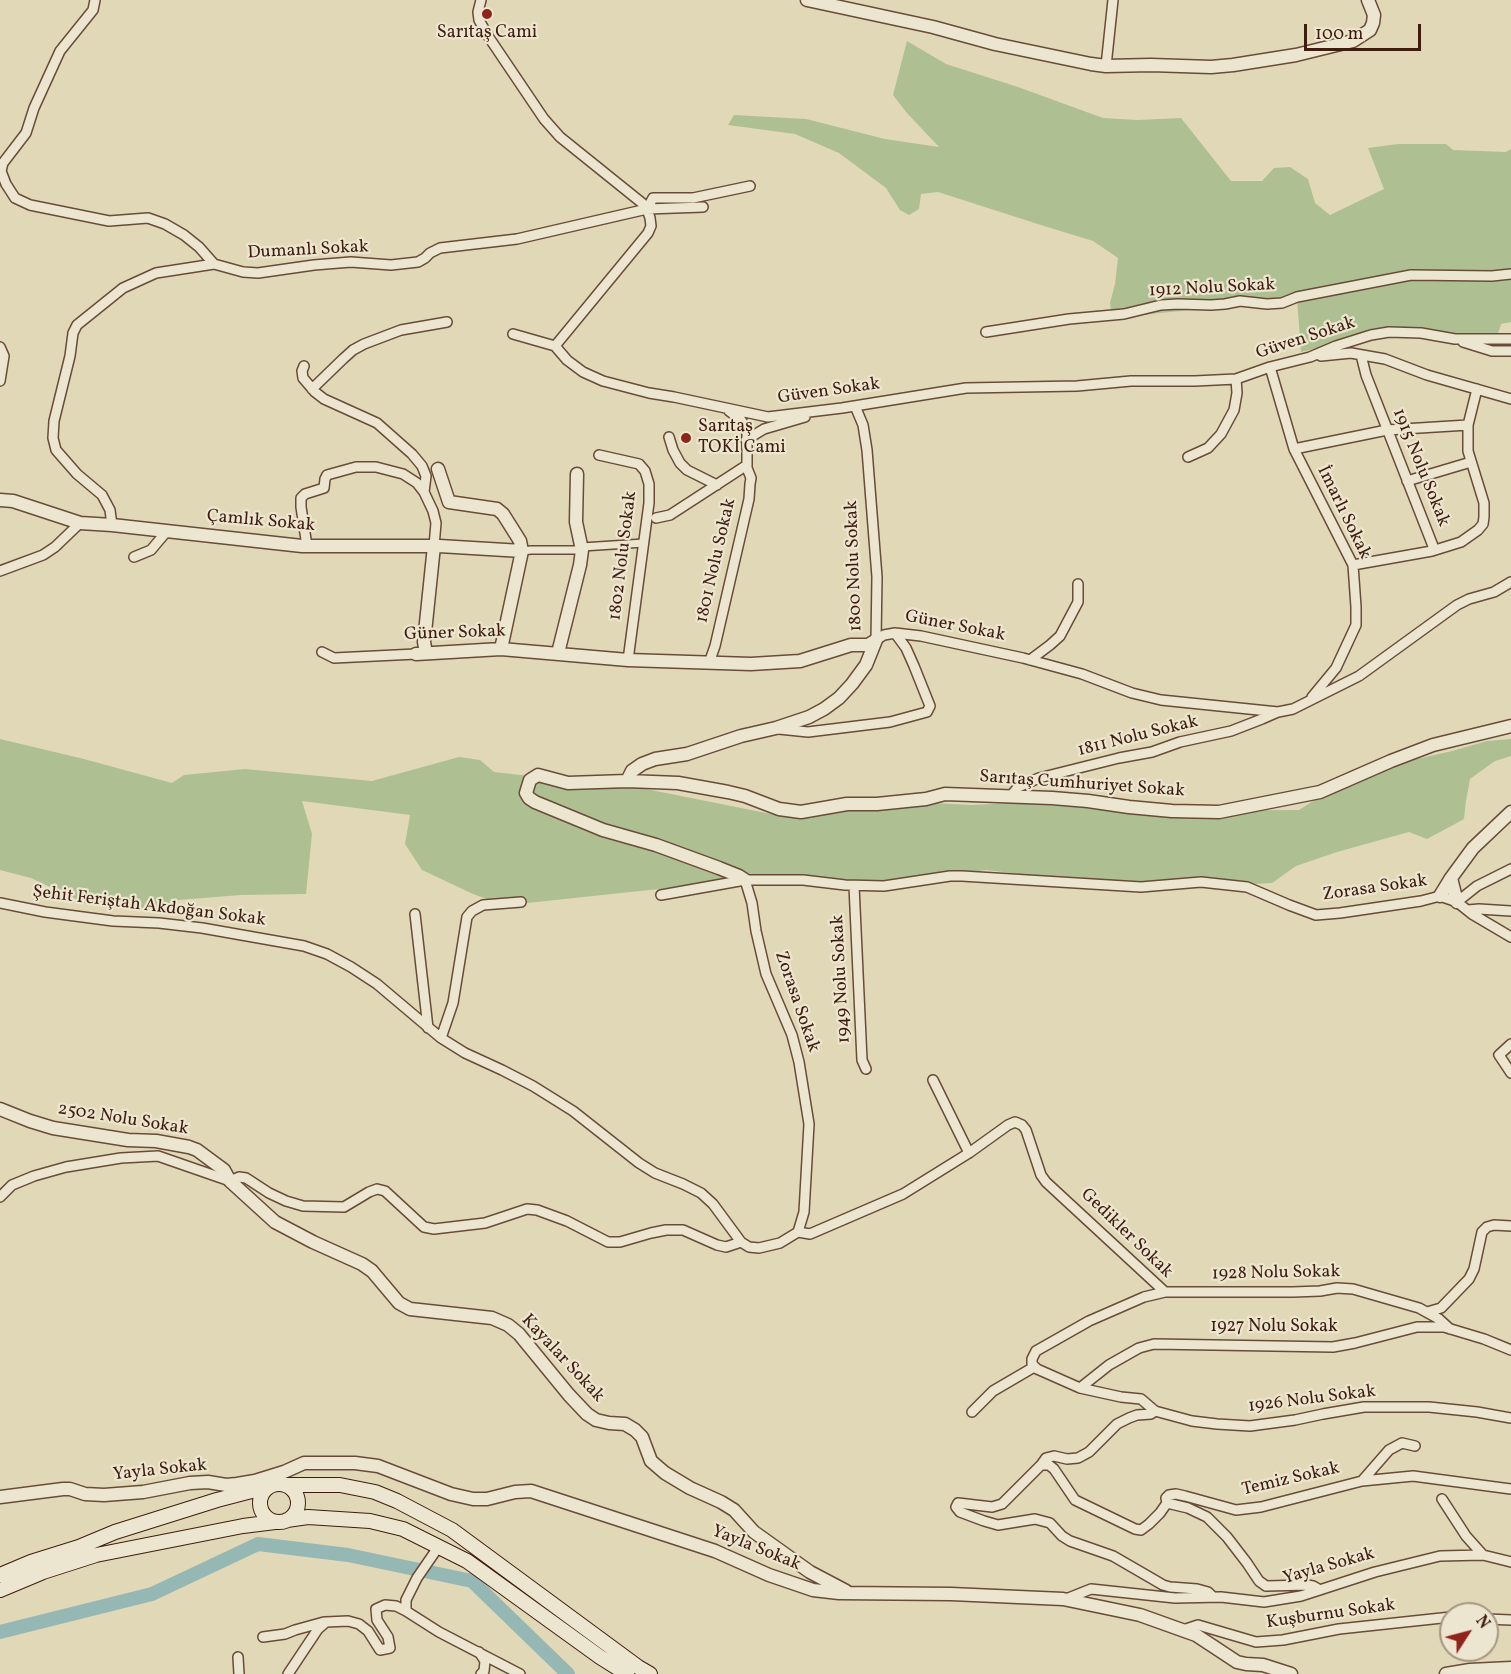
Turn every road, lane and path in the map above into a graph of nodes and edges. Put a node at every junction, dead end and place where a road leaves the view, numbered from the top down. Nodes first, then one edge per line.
1 (95, 0) edge
2 (481, 0) edge
3 (807, 0) edge
4 (1113, 0) edge
5 (1368, 0) edge
6 (1106, 66) junction
7 (750, 186) dead end
8 (703, 207) dead end
9 (647, 209) junction
10 (214, 264) junction
11 (1511, 274) edge
12 (447, 322) dead end
13 (986, 332) dead end
14 (513, 334) dead end
15 (1455, 339) junction
16 (1511, 339) edge
17 (555, 346) junction
18 (0, 347) edge
19 (1511, 351) edge
20 (1361, 355) junction
21 (1310, 357) junction
22 (304, 366) dead end
23 (1270, 368) junction
24 (1236, 379) junction
25 (0, 381) edge
26 (312, 389) junction
27 (1478, 389) junction
28 (1511, 399) edge
29 (855, 406) junction
30 (724, 408) junction
31 (811, 412) junction
32 (1468, 425) junction
33 (1386, 430) junction
34 (669, 437) dead end
35 (746, 440) junction
36 (1294, 448) junction
37 (599, 454) dead end
38 (1188, 457) dead end
39 (1471, 462) junction
40 (747, 465) junction
41 (438, 469) dead end
42 (577, 474) dead end
43 (1407, 481) junction
44 (717, 485) junction
45 (424, 492) junction
46 (0, 500) edge
47 (656, 518) dead end
48 (80, 523) junction
49 (112, 525) junction
50 (167, 531) junction
51 (644, 543) junction
52 (307, 546) junction
53 (434, 546) junction
54 (582, 548) junction
55 (522, 551) junction
56 (1432, 551) junction
57 (134, 557) dead end
58 (1353, 565) junction
59 (0, 571) edge
60 (1511, 582) edge
61 (1078, 584) dead end
62 (895, 633) junction
63 (876, 640) junction
64 (501, 649) junction
65 (322, 651) dead end
66 (558, 652) junction
67 (421, 654) junction
68 (628, 660) junction
69 (1030, 660) junction
70 (709, 663) junction
71 (1310, 700) junction
72 (1278, 712) junction
73 (1511, 726) edge
74 (776, 728) junction
75 (627, 781) junction
76 (1010, 797) junction
77 (1511, 812) edge
78 (1511, 868) edge
79 (1450, 878) junction
80 (745, 880) junction
81 (854, 886) junction
82 (661, 895) dead end
83 (1440, 896) junction
84 (521, 902) dead end
85 (1457, 902) junction
86 (0, 903) edge
87 (1468, 910) junction
88 (1511, 912) edge
89 (415, 914) dead end
90 (1511, 937) edge
91 (428, 1028) junction
92 (441, 1038) junction
93 (1511, 1044) edge
94 (866, 1069) dead end
95 (1511, 1073) edge
96 (933, 1080) dead end
97 (0, 1109) edge
98 (969, 1153) junction
99 (230, 1181) junction
100 (0, 1197) edge
101 (1511, 1226) edge
102 (798, 1232) junction
103 (741, 1242) junction
104 (1165, 1292) junction
105 (1427, 1312) junction
106 (1450, 1329) junction
107 (1511, 1350) edge
108 (1035, 1367) junction
109 (1080, 1388) junction
110 (1155, 1411) junction
111 (972, 1412) dead end
112 (1511, 1418) edge
113 (1415, 1446) dead end
114 (1041, 1465) junction
115 (1362, 1481) junction
116 (286, 1485) junction
117 (267, 1487) junction
118 (1511, 1490) edge
119 (0, 1497) edge
120 (1442, 1499) dead end
121 (1167, 1503) junction
122 (281, 1521) junction
123 (439, 1546) junction
124 (1483, 1555) junction
125 (1511, 1562) edge
126 (0, 1575) edge
127 (0, 1590) edge
128 (1320, 1590) junction
129 (850, 1593) junction
130 (1214, 1598) junction
131 (1063, 1599) junction
132 (406, 1611) junction
133 (1439, 1618) edge
134 (326, 1622) junction
135 (1183, 1630) junction
136 (263, 1637) dead end
137 (479, 1652) junction
138 (238, 1657) dead end
139 (1511, 1668) edge
140 (239, 1674) edge
141 (288, 1674) edge
142 (481, 1674) edge
143 (520, 1674) edge
144 (627, 1674) edge
145 (650, 1674) edge
146 (1291, 1674) edge
147 (1446, 1674) edge

1 - 10 street
2 - 9 street
3 - 6 street
4 - 6 street
5 - 6 street
7 - 9 street
8 - 9 street, Dumanlı Sokak
9 - 10 street, Dumanlı Sokak
9 - 17 street
10 - 49 street, Dumanlı Sokak
11 - 13 street, 1912 Nolu Sokak
12 - 26 street
14 - 17 street
15 - 16 street, Güven Sokak
15 - 19 street, Güven Sokak
15 - 21 street, Güven Sokak
17 - 30 street, Güven Sokak
18 - 25 street
20 - 21 street
20 - 27 street
20 - 33 street, 1915 Nolu Sokak
21 - 23 street, Güven Sokak
22 - 26 street
23 - 24 street, Güven Sokak
23 - 36 street, İmarlı Sokak
24 - 29 street, Güven Sokak
24 - 38 street
26 - 45 street
27 - 28 street
27 - 32 street
29 - 31 street, Güven Sokak
29 - 63 street, 1800 Nolu Sokak
30 - 31 street, Güven Sokak
30 - 35 street, 1801 Nolu Sokak
31 - 35 street
32 - 33 street
32 - 39 street
33 - 36 street
33 - 43 street, 1915 Nolu Sokak
34 - 44 street, 1801 Nolu Sokak
35 - 40 street, 1801 Nolu Sokak
36 - 58 street, İmarlı Sokak
37 - 51 street, 1802 Nolu Sokak
39 - 43 street
39 - 56 street
40 - 44 street, 1801 Nolu Sokak
40 - 70 street, 1801 Nolu Sokak
41 - 55 street
42 - 54 street
43 - 56 street, 1915 Nolu Sokak
44 - 47 street, 1801 Nolu Sokak
45 - 52 street
45 - 53 street
46 - 48 street, Çamlık Sokak
48 - 49 street, Çamlık Sokak
48 - 59 street
49 - 50 street, Çamlık Sokak
50 - 52 street, Çamlık Sokak
50 - 57 street
51 - 54 street, Çamlık Sokak
51 - 68 street, 1802 Nolu Sokak
52 - 53 street, Çamlık Sokak
53 - 55 street, Çamlık Sokak
53 - 67 street
54 - 55 street, Çamlık Sokak
54 - 66 street
55 - 64 street
56 - 58 street, 1915 Nolu Sokak
58 - 71 street, İmarlı Sokak
60 - 71 street, Güner Sokak
61 - 69 street
62 - 63 street, Güner Sokak
62 - 69 street, Güner Sokak
62 - 74 street
63 - 70 street, Güner Sokak
63 - 74 street, 1800 Nolu Sokak
64 - 66 street, Güner Sokak
64 - 67 street, Güner Sokak
65 - 67 street, Güner Sokak
66 - 68 street, Güner Sokak
68 - 70 street, Güner Sokak
69 - 72 street, Güner Sokak
71 - 72 street, Güner Sokak
72 - 76 street, 1811 Nolu Sokak
73 - 76 street, Sarıtaş Cumhuriyet Sokak
74 - 75 street, 1800 Nolu Sokak
75 - 76 street, Sarıtaş Cumhuriyet Sokak
75 - 80 street, Sarıtaş Cumhuriyet Sokak
77 - 79 street
78 - 85 street
79 - 83 street
79 - 85 street
80 - 81 street, Zorasa Sokak
80 - 82 street
80 - 102 street, Zorasa Sokak
81 - 83 street, Zorasa Sokak
81 - 94 street, 1949 Nolu Sokak
83 - 85 street
84 - 92 street
85 - 87 street
86 - 91 street, Şehit Feriştah Akdoğan Sokak
87 - 88 street
87 - 90 street
89 - 91 street
91 - 92 street
92 - 103 street
93 - 95 street
96 - 98 street
97 - 99 street, 2502 Nolu Sokak
98 - 102 street, Gedikler Sokak
98 - 104 street, Gedikler Sokak
99 - 100 street
99 - 103 street
99 - 129 street, Kayalar Sokak
101 - 105 street
102 - 103 street
104 - 105 street, 1928 Nolu Sokak
104 - 108 street, Gedikler Sokak
105 - 106 street, 1928 Nolu Sokak
106 - 107 street, 1927 Nolu Sokak
106 - 109 street, 1927 Nolu Sokak
108 - 109 street
108 - 111 street
109 - 110 street
110 - 112 street, 1926 Nolu Sokak
110 - 114 street
113 - 115 street
114 - 121 street
114 - 130 street
115 - 118 street, Temiz Sokak
115 - 121 street, Temiz Sokak
116 - 117 main road
116 - 122 main road
116 - 145 main road
117 - 122 main road
117 - 126 main road
119 - 129 street, Yayla Sokak
120 - 124 street
121 - 128 street
122 - 123 main road
122 - 127 main road
123 - 132 street
123 - 144 main road
124 - 125 street, Yayla Sokak
124 - 128 street, Yayla Sokak
128 - 130 street, Yayla Sokak
129 - 131 street, Yayla Sokak
130 - 131 street, Yayla Sokak
131 - 135 street
132 - 134 street
132 - 137 street
133 - 135 street, Kuşburnu Sokak
134 - 136 street
134 - 141 street
135 - 146 street
137 - 142 street
137 - 143 street
138 - 140 street
139 - 147 street

